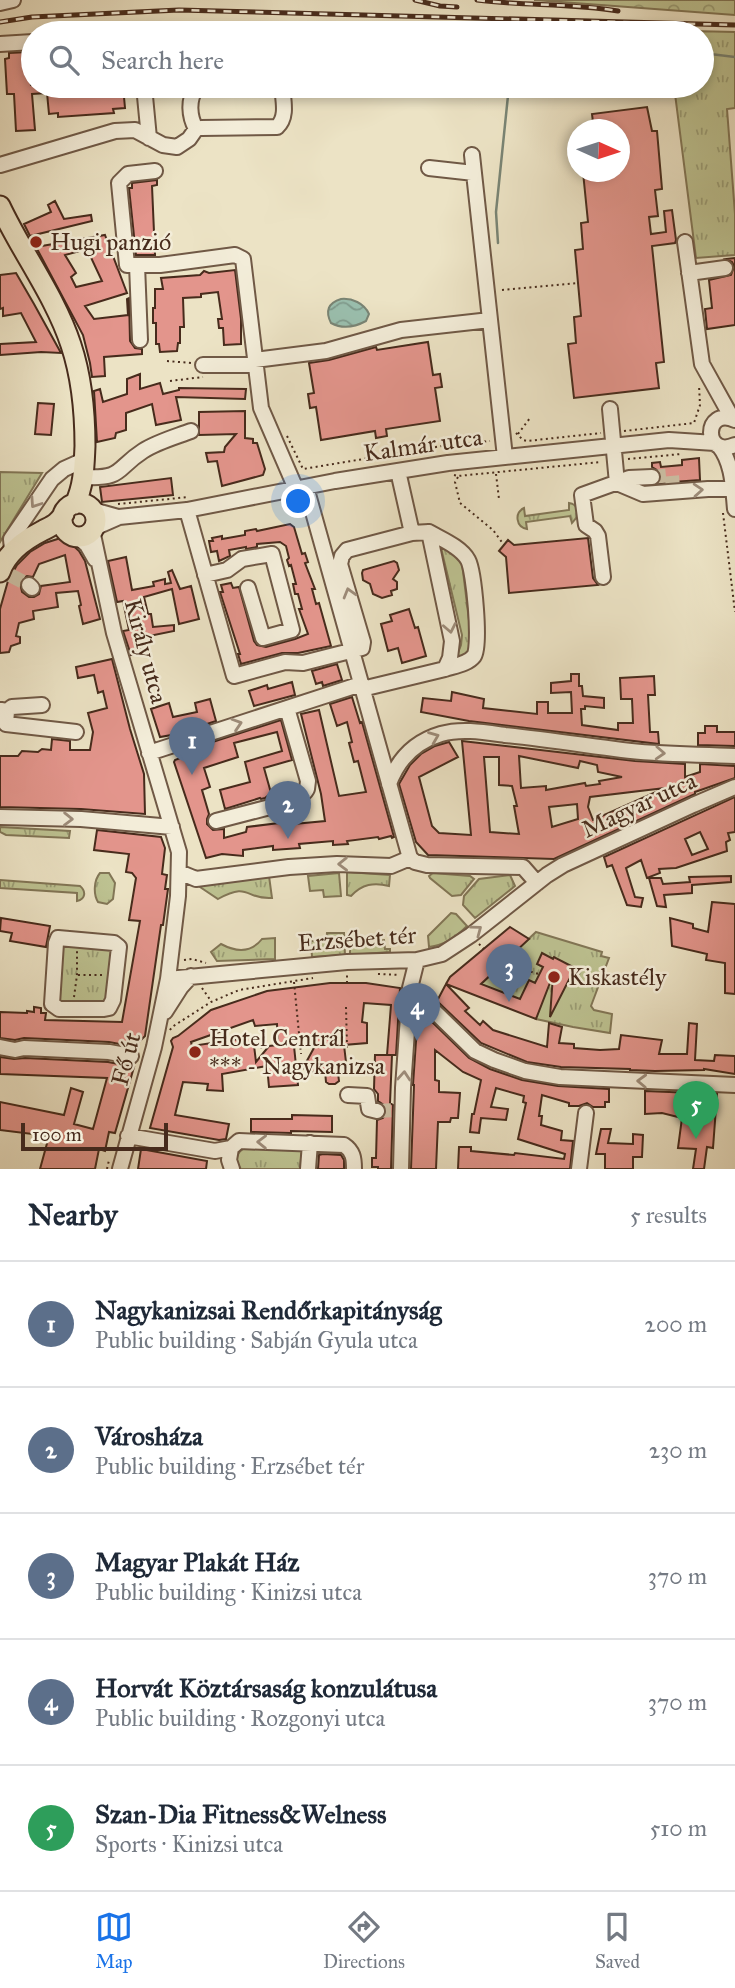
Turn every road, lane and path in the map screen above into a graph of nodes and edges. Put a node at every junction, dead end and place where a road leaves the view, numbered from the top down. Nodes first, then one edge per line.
1 (13, 0) edge
2 (0, 3) edge
3 (21, 42) edge
4 (0, 44) edge
5 (145, 98) edge
6 (191, 98) edge
7 (283, 98) edge
8 (196, 129) junction
9 (149, 138) junction
10 (472, 155) dead end
11 (0, 158) edge
12 (0, 164) edge
13 (429, 168) dead end
14 (155, 171) dead end
15 (474, 173) junction
16 (2, 213) edge
17 (685, 242) dead end
18 (137, 265) junction
19 (725, 268) dead end
20 (689, 273) junction
21 (578, 283) dead end
22 (502, 290) dead end
23 (490, 320) junction
24 (140, 340) dead end
25 (167, 361) dead end
26 (255, 362) junction
27 (203, 365) joint
28 (704, 371) junction
29 (715, 390) junction
30 (610, 409) dead end
31 (530, 418) dead end
32 (733, 419) edge
33 (715, 422) junction
34 (514, 429) dead end
35 (191, 431) dead end
36 (287, 436) dead end
37 (510, 438) junction
38 (613, 439) junction
39 (669, 440) junction
40 (717, 445) junction
41 (735, 445) edge
42 (735, 452) edge
43 (505, 457) junction
44 (81, 470) junction
45 (398, 471) junction
46 (495, 473) dead end
47 (458, 476) dead end
48 (652, 477) tunnel mouth
49 (617, 483) junction
50 (732, 483) junction
51 (301, 488) junction
52 (196, 496) dead end
53 (499, 499) dead end
54 (735, 509) edge
55 (187, 510) junction
56 (84, 518) junction
57 (429, 532) junction
58 (412, 533) junction
59 (504, 545) dead end
60 (4, 565) edge
61 (205, 575) junction
62 (603, 577) dead end
63 (248, 588) dead end
64 (352, 651) junction
65 (445, 669) junction
66 (361, 686) junction
67 (42, 705) dead end
68 (287, 708) junction
69 (4, 711) edge
70 (76, 732) dead end
71 (149, 754) junction
72 (735, 756) edge
73 (389, 784) junction
74 (735, 788) edge
75 (0, 817) edge
76 (216, 821) dead end
77 (172, 827) junction
78 (410, 858) junction
79 (563, 866) joint
80 (179, 872) junction
81 (537, 883) junction
82 (77, 939) junction
83 (416, 960) junction
84 (498, 969) dead end
85 (370, 974) dead end
86 (394, 974) dead end
87 (539, 974) dead end
88 (320, 977) dead end
89 (169, 979) junction
90 (196, 981) junction
91 (293, 981) junction
92 (410, 988) junction
93 (211, 1002) junction
94 (346, 1007) dead end
95 (73, 1009) junction
96 (160, 1018) junction
97 (169, 1034) dead end
98 (255, 1046) dead end
99 (0, 1047) edge
100 (348, 1048) dead end
101 (267, 1049) dead end
102 (301, 1054) dead end
103 (131, 1056) dead end
104 (735, 1085) edge
105 (348, 1094) dead end
106 (377, 1111) tunnel mouth
107 (586, 1113) dead end
108 (128, 1136) junction
109 (310, 1143) junction
110 (231, 1148) junction
111 (120, 1169) edge
112 (232, 1169) edge
113 (308, 1169) edge
114 (354, 1169) edge
115 (401, 1169) edge
116 (579, 1169) edge

1 - 2 street
3 - 4 street
5 - 9 street
6 - 8 street
7 - 8 street
8 - 9 street
9 - 12 street
10 - 15 street
11 - 12 street
13 - 15 street
14 - 18 street
15 - 23 street
16 - 44 main road, Király utca
17 - 20 street
18 - 24 street
18 - 26 street
19 - 20 street
20 - 28 street
21 - 22 path
23 - 26 street
23 - 37 street
25 - 27 path
26 - 27 street
26 - 51 street
28 - 29 street
28 - 38 path
29 - 32 street
29 - 33 street
30 - 38 street
31 - 37 path
32 - 33 street, Kalmár utca
33 - 39 street, Kalmár utca
33 - 40 street
34 - 37 path
35 - 44 street
36 - 37 path
37 - 38 path
37 - 43 street
38 - 39 street, Kalmár utca
38 - 43 street, Kalmár utca
38 - 49 street
39 - 40 street, Kalmár utca
40 - 41 street, Kalmár utca
40 - 50 street
42 - 50 street
43 - 45 street, Kalmár utca
44 - 56 main road, Király utca
44 -> 60 street
45 - 51 street, Kalmár utca
45 - 58 street
46 - 53 path
47 - 59 path
48 - 49 street
49 -> 50 street
49 - 62 street
50 - 54 street
51 - 55 street, Kalmár utca
51 - 64 street
52 - 56 path
55 - 56 street, Kalmár utca
55 - 61 street
56 - 60 main road
56 - 71 street, Király utca
57 - 58 street
57 -> 65 street
57 - 65 street
64 -> 58 street
61 - 63 street
61 - 64 street
64 - 66 street
65 - 66 street
66 - 68 street
66 - 73 street
67 - 69 street
71 -> 68 street
68 - 76 street
69 - 70 street
71 - 77 street, Király utca
73 -> 72 street
73 - 78 street
74 - 79 street, Magyar utca
75 -> 77 street
77 - 80 street, Király utca
78 -> 80 street
78 - 81 street
79 - 81 street, Erzsébet tér
80 - 89 street, Fő út
83 -> 81 street, Erzsébet tér
82 - 95 path
82 - 95 street
82 - 95 street
83 - 90 street, Erzsébet tér
83 - 92 street
84 - 87 path
85 - 86 path
88 - 91 path
89 - 90 street, Erzsébet tér
89 - 96 street, Fő út
90 - 93 path
90 - 96 street
91 - 93 path
91 - 102 path
104 -> 92 street
115 -> 92 street
93 - 97 path
94 - 100 path
96 - 108 street, Fő út
98 - 101 path
99 - 103 street
105 - 106 street
107 - 116 street
108 - 110 street
108 - 111 street, Fő út
109 -> 110 street
109 - 113 street
109 - 114 street
110 - 112 street

